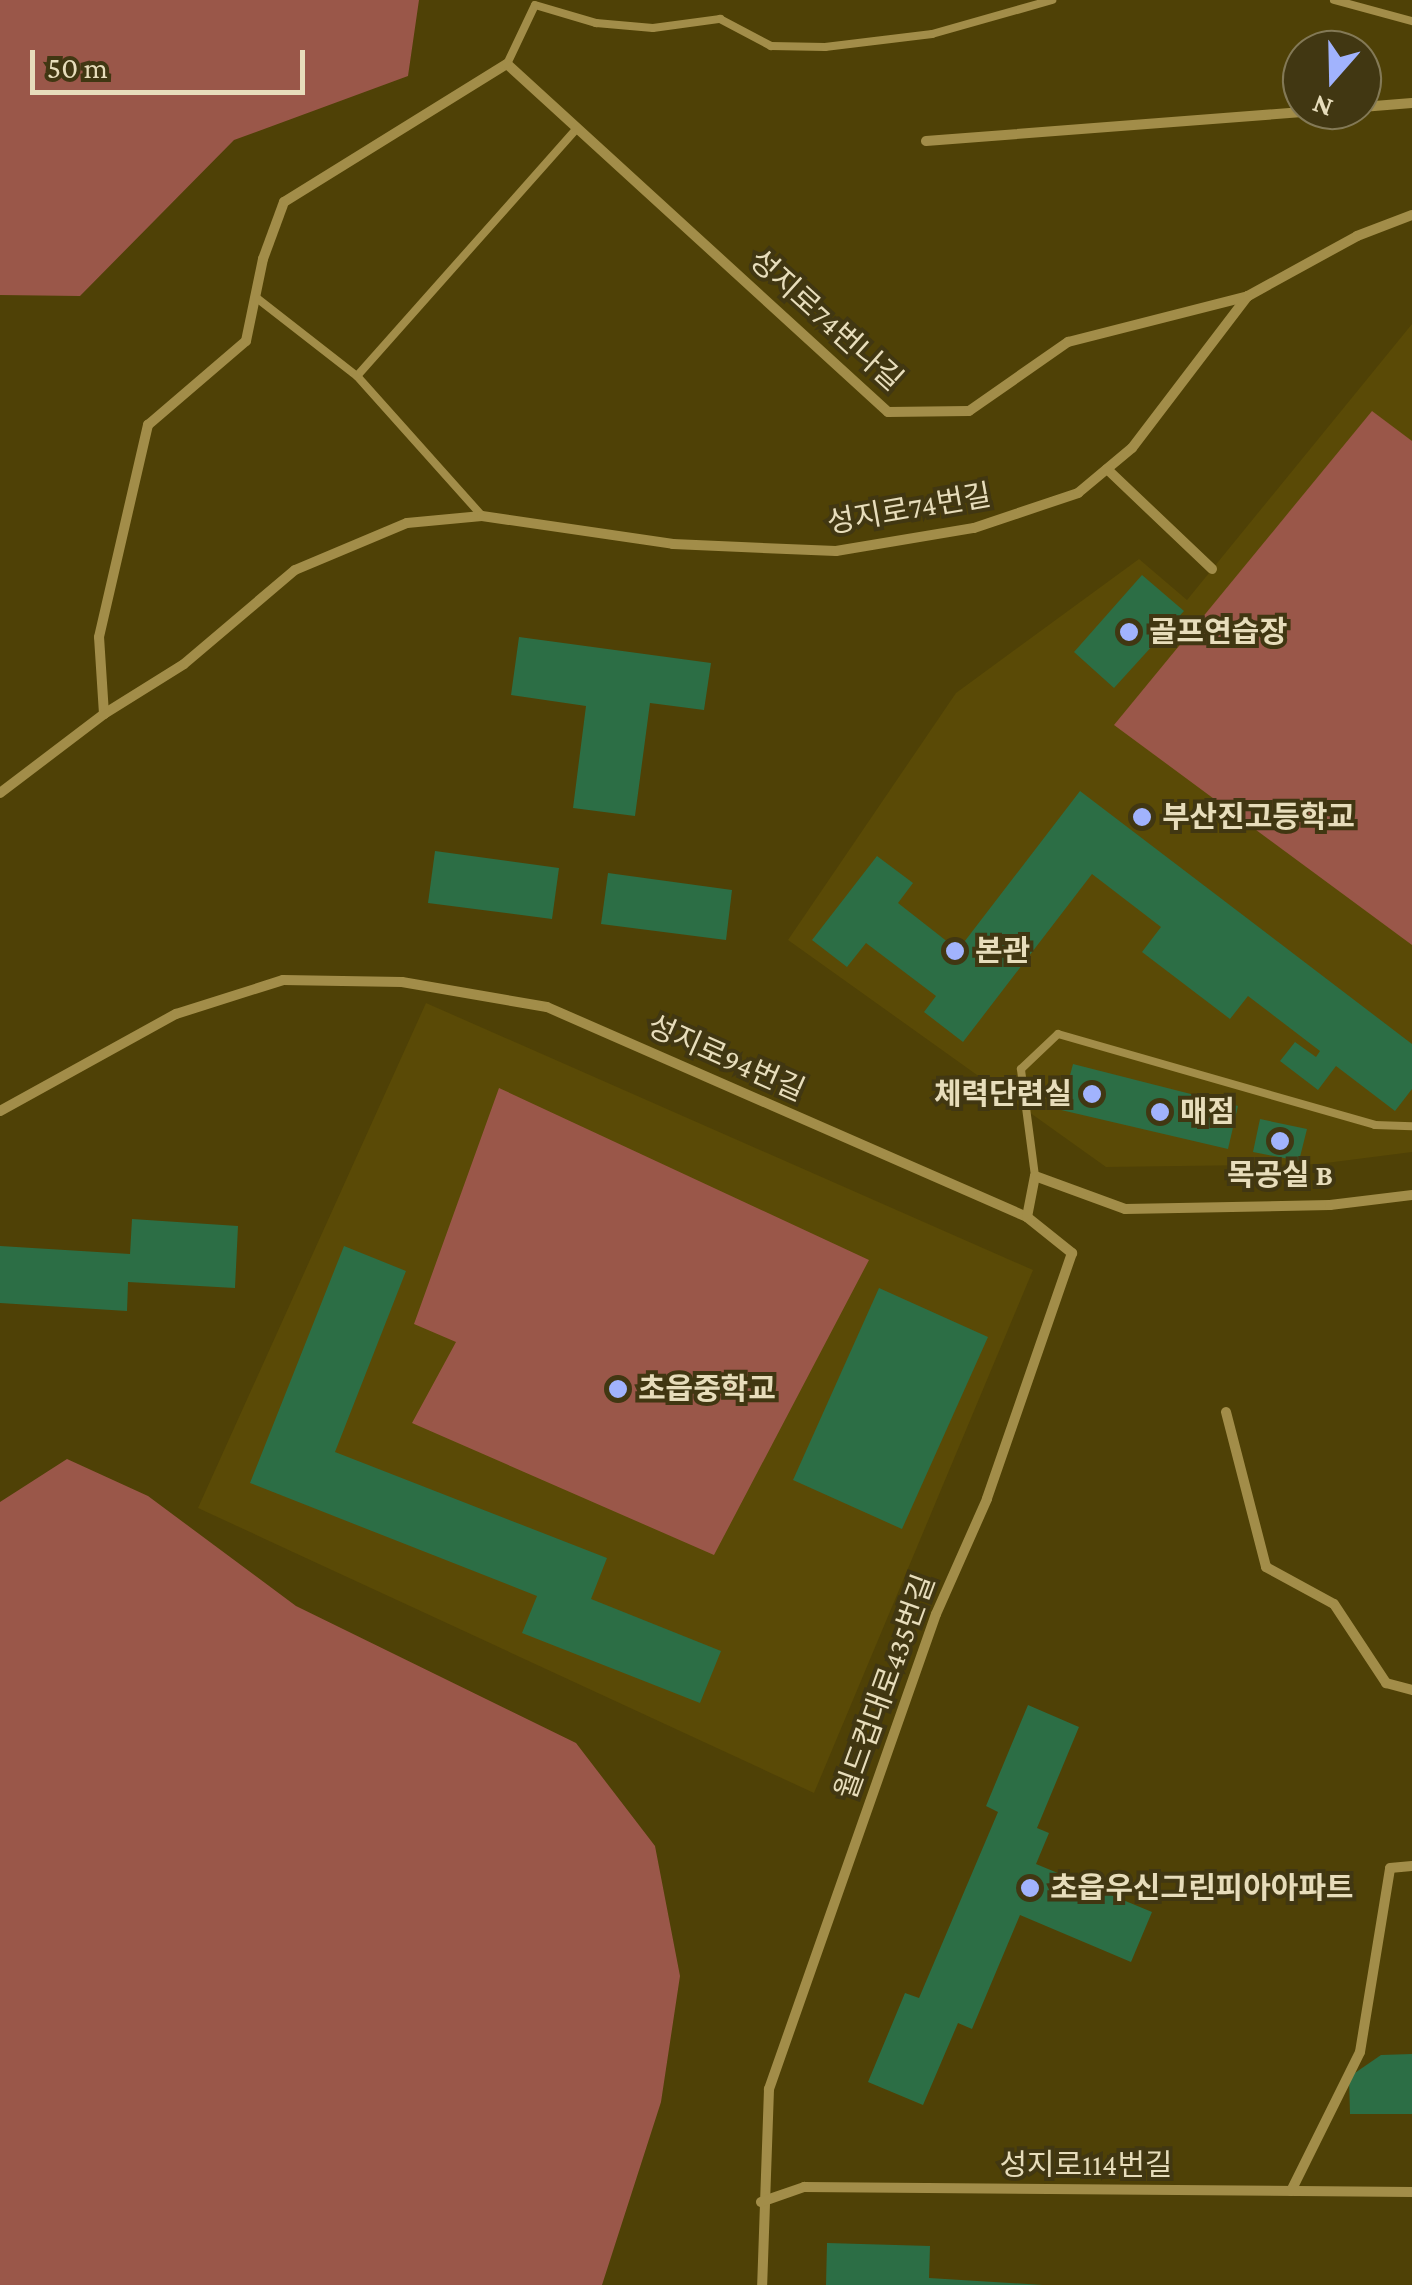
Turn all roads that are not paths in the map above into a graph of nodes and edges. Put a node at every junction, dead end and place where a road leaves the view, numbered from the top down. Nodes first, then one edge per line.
1 (1052, 0) edge
2 (1334, 0) edge
3 (1412, 21) edge
4 (508, 64) junction
5 (1412, 103) edge
6 (1382, 105) edge
7 (1282, 113) edge
8 (577, 128) junction
9 (926, 141) dead end
10 (1412, 215) edge
11 (1248, 296) junction
12 (258, 299) junction
13 (357, 376) junction
14 (1107, 469) junction
15 (482, 516) junction
16 (1212, 569) dead end
17 (104, 714) junction
18 (0, 794) edge
19 (0, 1111) edge
20 (1412, 1126) edge
21 (1035, 1176) junction
22 (1412, 1195) edge
23 (1027, 1217) junction
24 (1226, 1412) dead end
25 (1412, 1690) edge
26 (1412, 1866) edge
27 (1291, 2191) junction
28 (1412, 2192) edge
29 (761, 2202) junction
30 (762, 2285) edge

1 - 4 lane
2 - 3 lane
4 - 8 street, 성지로74번나길
4 - 12 street
5 - 6 street
7 - 9 street
8 - 11 street, 성지로74번나길
8 - 13 lane
10 - 11 street, 성지로74번길
11 - 14 street, 성지로74번길
12 - 13 lane
12 - 17 street
13 - 15 lane
14 - 15 street, 성지로74번길
14 - 16 street
15 - 17 street, 성지로74번길
17 - 18 street, 성지로74번길
19 - 23 street, 성지로94번길
20 - 21 lane
21 - 22 street
21 - 23 street
23 - 29 street, 월드컵대로435번길
24 - 25 street
26 - 27 street
27 - 28 street, 성지로114번길
27 - 29 street, 성지로114번길
29 - 30 street

